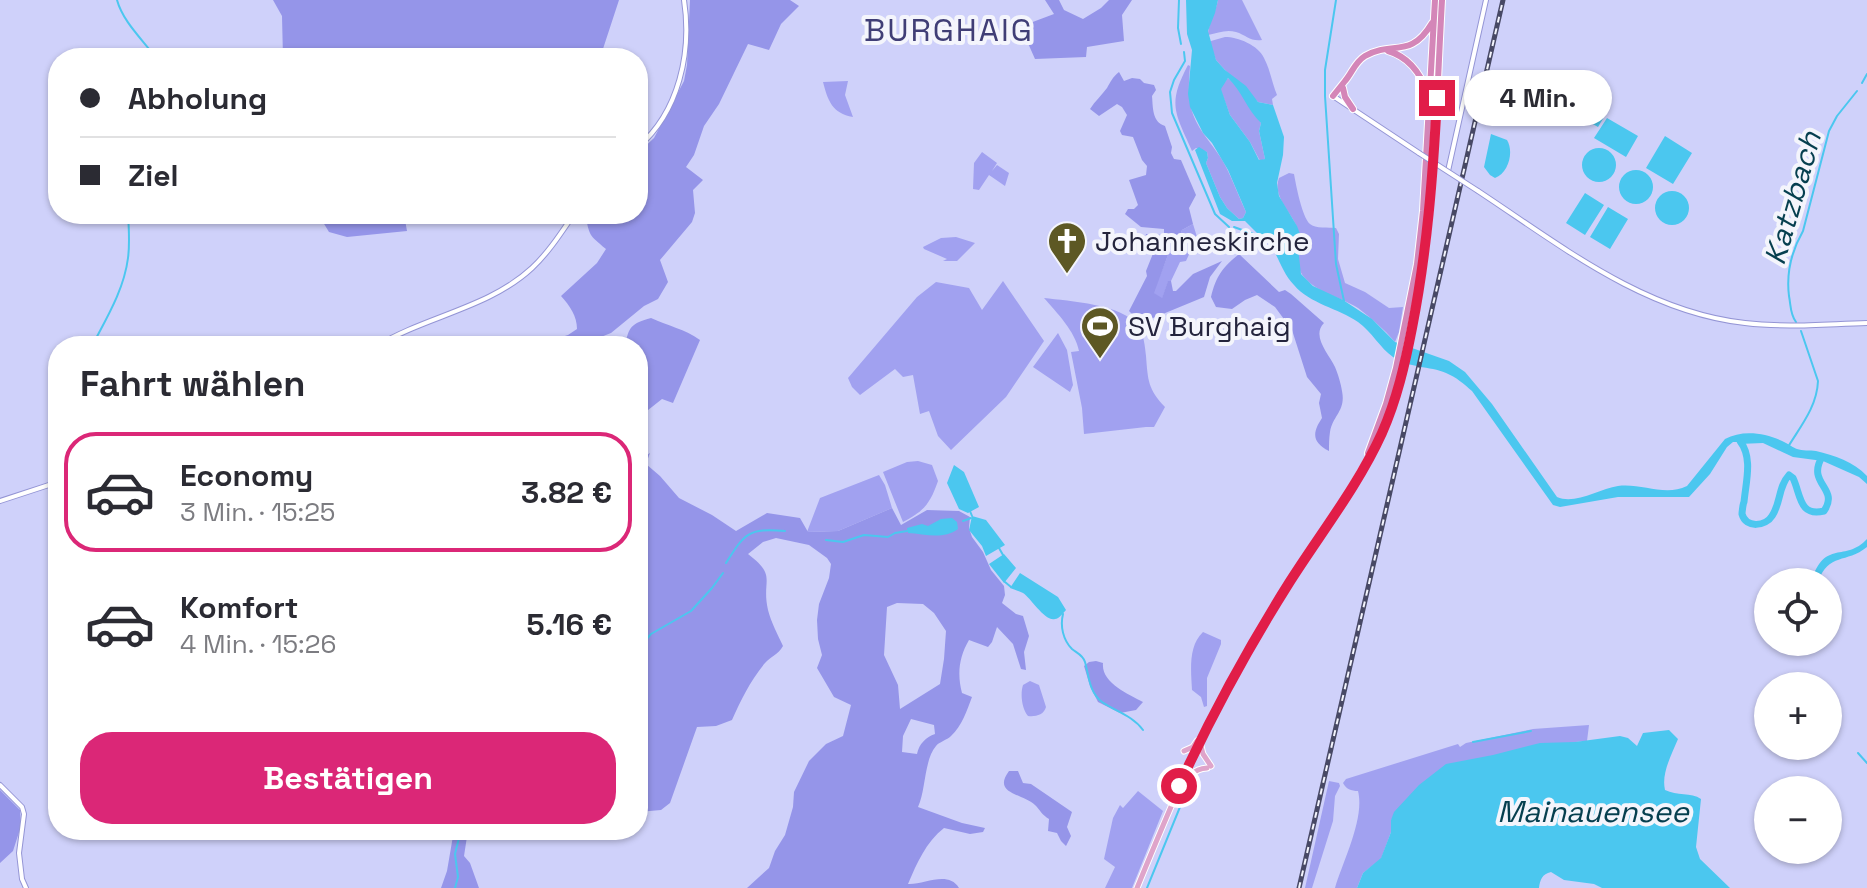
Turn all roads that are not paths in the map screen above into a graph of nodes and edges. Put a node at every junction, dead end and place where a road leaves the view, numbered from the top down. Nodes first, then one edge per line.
1 (684, 0) edge
2 (1435, 0) edge
3 (1442, 0) edge
4 (1486, 0) edge
5 (1434, 20) junction
6 (1385, 50) junction
7 (1344, 85) junction
8 (1335, 97) joint
9 (1429, 98) junction
10 (1353, 109) junction
11 (648, 138) edge
12 (1448, 171) junction
13 (1426, 214) junction
14 (567, 224) edge
15 (1867, 323) edge
16 (396, 336) edge
17 (1354, 483) joint
18 (48, 485) edge
19 (0, 501) edge
20 (1202, 738) junction
21 (1184, 751) dead end
22 (0, 785) edge
23 (1170, 807) junction
24 (26, 888) edge
25 (1137, 888) edge

1 - 11 main road
2 - 5 highway
3 - 13 highway
4 - 12 main road
5 - 6 highway
5 - 9 highway
6 - 7 highway
6 - 9 highway
7 - 8 highway
7 - 10 highway
8 - 10 main road
9 - 13 highway
10 - 12 main road, bridge
12 - 15 main road, bridge
13 - 17 highway
14 - 16 main road
17 - 20 main road
18 - 19 main road
20 - 21 main road
20 - 23 main road
20 - 23 main road
22 - 24 main road
23 - 25 main road

